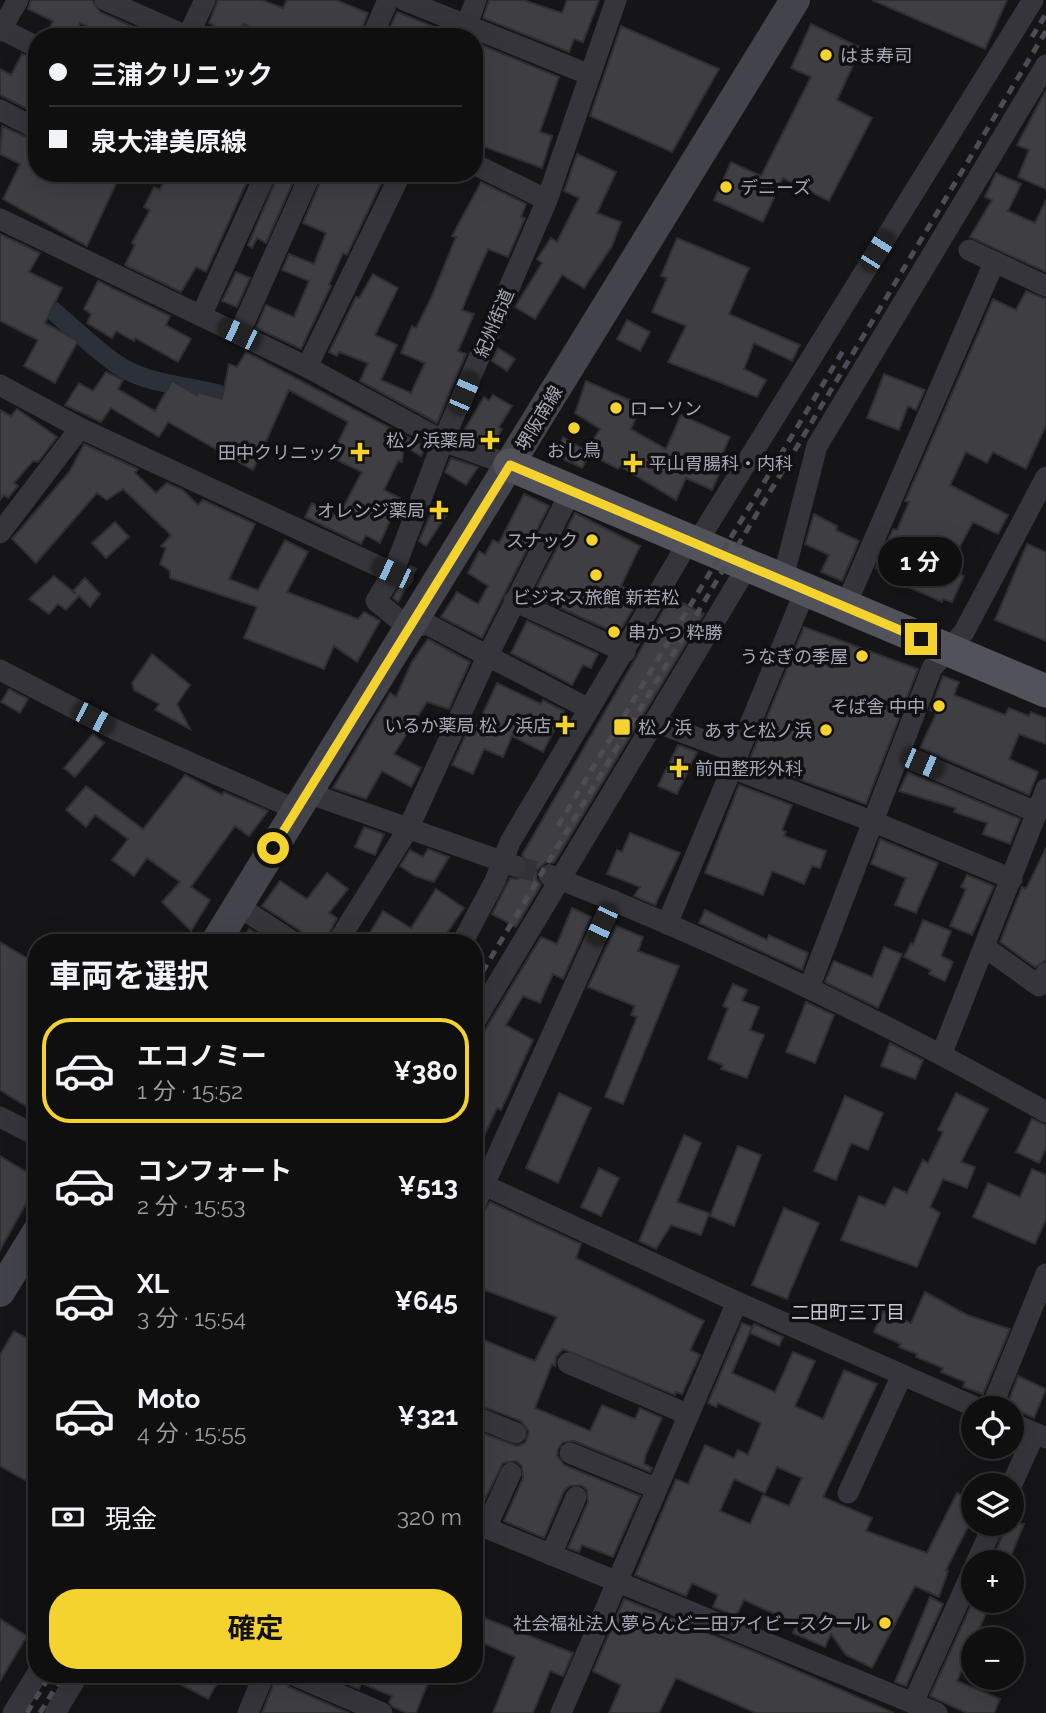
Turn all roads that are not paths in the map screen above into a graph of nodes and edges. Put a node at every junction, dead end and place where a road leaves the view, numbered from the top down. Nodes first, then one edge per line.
1 (18, 0) edge
2 (105, 0) edge
3 (205, 0) edge
4 (388, 0) edge
5 (404, 0) edge
6 (476, 0) edge
7 (616, 0) edge
8 (795, 0) edge
9 (1033, 0) edge
10 (168, 28) edge
11 (192, 28) edge
12 (376, 28) edge
13 (458, 28) edge
14 (465, 28) edge
15 (1, 30) edge
16 (483, 38) edge
17 (28, 43) edge
18 (590, 75) junction
19 (1043, 75) edge
20 (0, 110) edge
21 (28, 125) edge
22 (483, 168) edge
23 (262, 182) edge
24 (307, 182) edge
25 (397, 182) edge
26 (547, 200) junction
27 (0, 219) edge
28 (969, 250) dead end
29 (994, 263) junction
30 (1046, 286) edge
31 (201, 316) junction
32 (239, 334) junction
33 (307, 367) junction
34 (0, 385) edge
35 (80, 428) junction
36 (443, 441) junction
37 (510, 465) junction
38 (1046, 477) edge
39 (571, 491) junction
40 (0, 533) edge
41 (693, 543) junction
42 (747, 567) junction
43 (393, 573) junction
44 (794, 587) junction
45 (514, 601) junction
46 (845, 607) junction
47 (409, 628) junction
48 (946, 650) junction
49 (625, 652) junction
50 (487, 657) junction
51 (0, 670) edge
52 (1046, 691) edge
53 (589, 709) junction
54 (655, 722) junction
55 (900, 754) junction
56 (735, 761) junction
57 (1046, 789) edge
58 (302, 801) junction
59 (1036, 812) junction
60 (874, 822) junction
61 (408, 829) junction
62 (509, 864) junction
63 (555, 877) junction
64 (1012, 879) junction
65 (613, 900) junction
66 (237, 906) junction
67 (667, 924) junction
68 (220, 934) edge
69 (281, 934) edge
70 (343, 934) edge
71 (467, 934) edge
72 (986, 948) junction
73 (1046, 973) edge
74 (809, 988) junction
75 (483, 1007) edge
76 (942, 1053) junction
77 (1046, 1111) edge
78 (0, 1117) edge
79 (28, 1131) edge
80 (484, 1185) joint
81 (28, 1247) edge
82 (1046, 1274) edge
83 (0, 1292) edge
84 (737, 1303) junction
85 (568, 1363) dead end
86 (902, 1375) junction
87 (997, 1396) edge
88 (961, 1401) edge
89 (687, 1414) junction
90 (483, 1420) edge
91 (516, 1433) dead end
92 (1040, 1435) edge
93 (570, 1453) dead end
94 (511, 1473) dead end
95 (1018, 1473) edge
96 (655, 1488) junction
97 (848, 1493) dead end
98 (576, 1497) dead end
99 (483, 1520) edge
100 (483, 1526) edge
101 (551, 1555) junction
102 (618, 1584) junction
103 (961, 1597) edge
104 (31, 1683) edge
105 (73, 1683) edge
106 (261, 1683) edge
107 (313, 1683) edge
108 (913, 1703) junction
109 (13, 1713) edge
110 (55, 1713) edge
111 (248, 1713) edge
112 (382, 1713) edge
113 (561, 1713) edge
114 (937, 1713) edge

1 - 15 street
2 - 10 street
3 - 11 street
4 - 12 street
5 - 13 street
6 - 14 street
7 - 18 street, 紀州街道
8 - 37 main road, 堺阪南線
9 - 41 street
15 - 17 street
16 - 18 street
18 - 26 street, 紀州街道
19 - 44 street
20 - 21 street
22 - 26 street
23 - 31 street
24 - 32 street
25 - 33 street
26 - 36 street, 紀州街道
27 - 31 street
28 - 29 street
29 - 30 street
29 - 46 street
31 - 32 street
32 - 33 street
33 - 36 street
34 - 35 street
35 - 40 street
35 - 43 street
36 - 37 street
36 - 43 street, 紀州街道
37 - 39 main road
37 - 47 main road, 堺阪南線
38 - 48 street
39 - 41 main road
39 - 45 street
41 - 42 main road
41 - 49 street
42 - 44 main road
42 - 54 street
43 - 47 street, 紀州街道
44 - 46 main road
44 - 56 street
45 - 49 street
45 - 50 street
46 - 48 main road
47 - 50 street
47 - 58 main road, 堺阪南線
48 - 52 main road
48 - 55 street
49 - 53 street
50 - 53 street
50 - 61 street
51 - 58 street
53 - 62 street
54 - 56 street
54 - 63 street
55 - 59 street
55 - 60 street
56 - 60 street
56 - 67 street
57 - 59 street
58 - 61 street
58 - 66 main road, 堺阪南線
59 - 64 street
60 - 64 street
60 - 74 street
61 - 62 street
61 - 70 street
62 - 71 street
63 - 65 street
63 - 75 street
64 - 72 street
65 - 67 street
65 - 80 street
66 - 68 main road, 堺阪南線
66 - 69 street
67 - 74 street
72 - 73 street
72 - 76 street
74 - 76 street
76 - 77 street
78 - 79 street
80 - 84 street
81 - 83 main road
82 - 87 street
84 - 86 street
84 - 89 street
85 - 89 street
86 - 88 street
86 - 97 street
89 - 96 street
90 - 91 street
92 - 95 street
93 - 96 street
94 - 99 street
96 - 102 street
98 - 101 street
100 - 101 street
101 - 102 street
102 - 108 street
102 - 113 street
103 - 108 street
104 - 109 street
105 - 110 street
106 - 111 street
107 - 112 street
108 - 114 street

